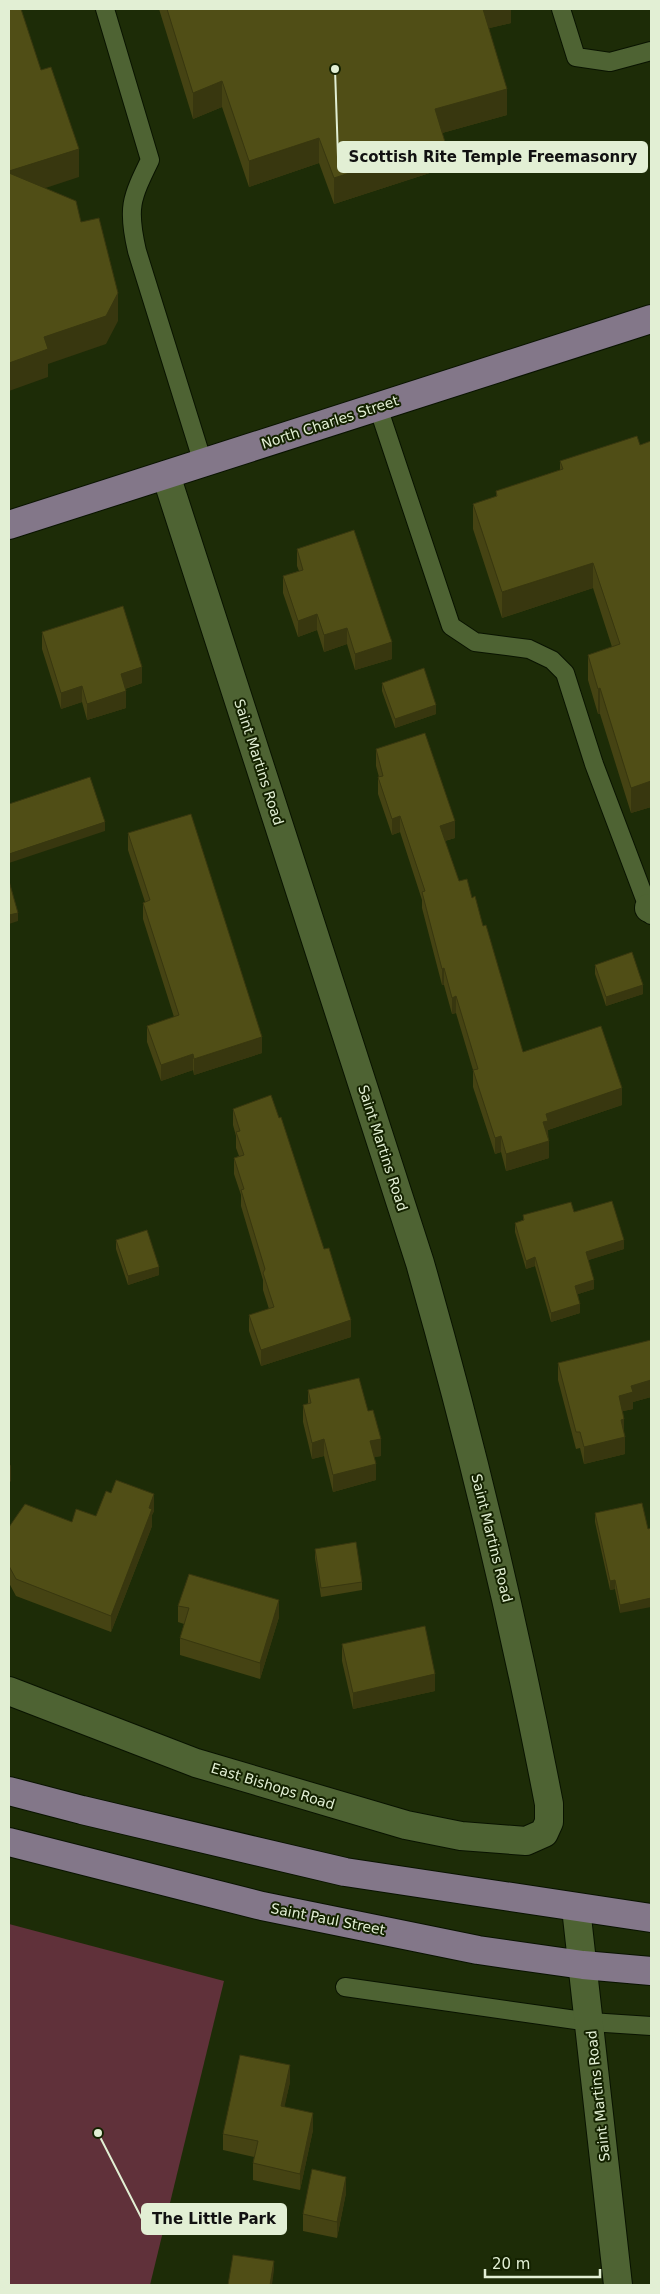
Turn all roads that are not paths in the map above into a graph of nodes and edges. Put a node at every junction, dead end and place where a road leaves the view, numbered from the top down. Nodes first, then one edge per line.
1 (105, 9) edge
2 (561, 9) edge
3 (651, 51) edge
4 (651, 319) edge
5 (378, 406) junction
6 (203, 463) junction
7 (166, 475) junction
8 (9, 525) edge
9 (651, 910) edge
10 (9, 1692) edge
11 (9, 1791) edge
12 (544, 1833) joint
13 (9, 1842) edge
14 (576, 1908) junction
15 (651, 1918) edge
16 (583, 1965) junction
17 (651, 1971) edge
18 (345, 1987) dead end
19 (590, 2022) junction
20 (651, 2026) edge
21 (618, 2285) edge

1 - 6 lane
2 - 3 lane
4 - 5 main road, North Charles Street
5 - 6 main road, North Charles Street
5 - 9 lane
6 - 7 main road, North Charles Street
7 - 8 main road, North Charles Street
7 - 12 street, Saint Martins Road
10 - 12 street, East Bishops Road
11 - 14 main road
13 - 16 main road, Saint Paul Street
14 - 15 main road
14 - 16 street, Saint Martins Road
16 - 17 main road, Saint Paul Street
16 - 19 street, Saint Martins Road
18 - 19 lane
19 - 20 lane
19 - 21 street, Saint Martins Road

